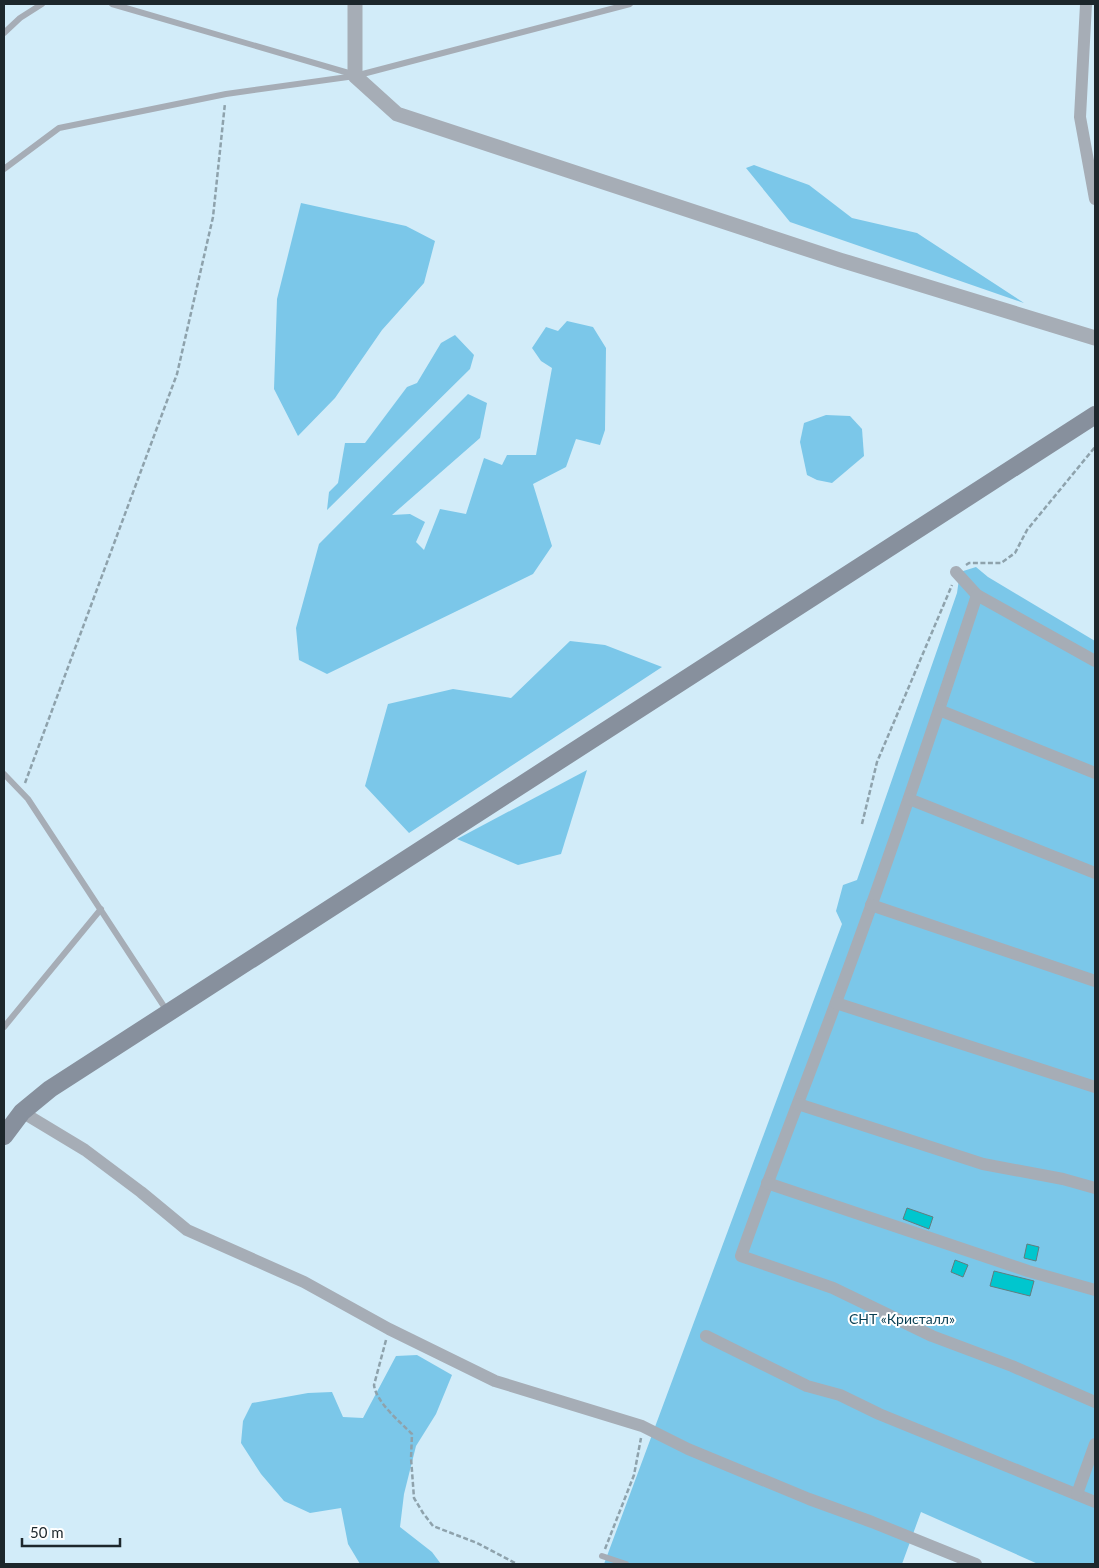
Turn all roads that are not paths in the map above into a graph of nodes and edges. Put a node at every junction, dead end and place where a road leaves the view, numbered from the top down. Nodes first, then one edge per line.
1 (42, 4) edge
2 (112, 4) edge
3 (355, 4) edge
4 (630, 4) edge
5 (1086, 4) edge
6 (4, 33) edge
7 (356, 76) junction
8 (4, 169) edge
9 (1095, 199) edge
10 (1095, 338) edge
11 (1095, 415) edge
12 (956, 572) dead end
13 (976, 595) junction
14 (1095, 661) edge
15 (939, 710) junction
16 (1095, 773) edge
17 (4, 774) edge
18 (909, 799) junction
19 (1095, 873) edge
20 (870, 905) junction
21 (101, 909) junction
22 (1095, 981) edge
23 (836, 1004) junction
24 (168, 1012) junction
25 (4, 1027) edge
26 (1095, 1087) edge
27 (798, 1104) junction
28 (22, 1112) junction
29 (4, 1136) edge
30 (767, 1183) junction
31 (1095, 1188) edge
32 (1095, 1290) edge
33 (706, 1336) dead end
34 (1095, 1402) edge
35 (1095, 1444) edge
36 (1077, 1494) junction
37 (1095, 1502) edge
38 (602, 1556) road end
39 (626, 1564) edge
40 (976, 1564) edge

1 - 6 lane
2 - 7 lane
3 - 7 street
4 - 7 lane
5 - 9 street
7 - 8 lane
7 - 10 street
11 - 24 main road
12 - 13 street
13 - 14 street
13 - 15 street
15 - 16 street
15 - 18 street
17 - 21 lane
18 - 19 street
18 - 20 street
20 - 22 street
20 - 23 street
21 - 24 lane
21 - 25 lane
23 - 26 street
23 - 27 street
24 - 28 main road
27 - 30 street
27 - 31 street
28 - 29 main road
28 - 40 street
30 - 32 street
30 - 34 street
33 - 36 street
35 - 36 street
36 - 37 street
38 - 39 lane

